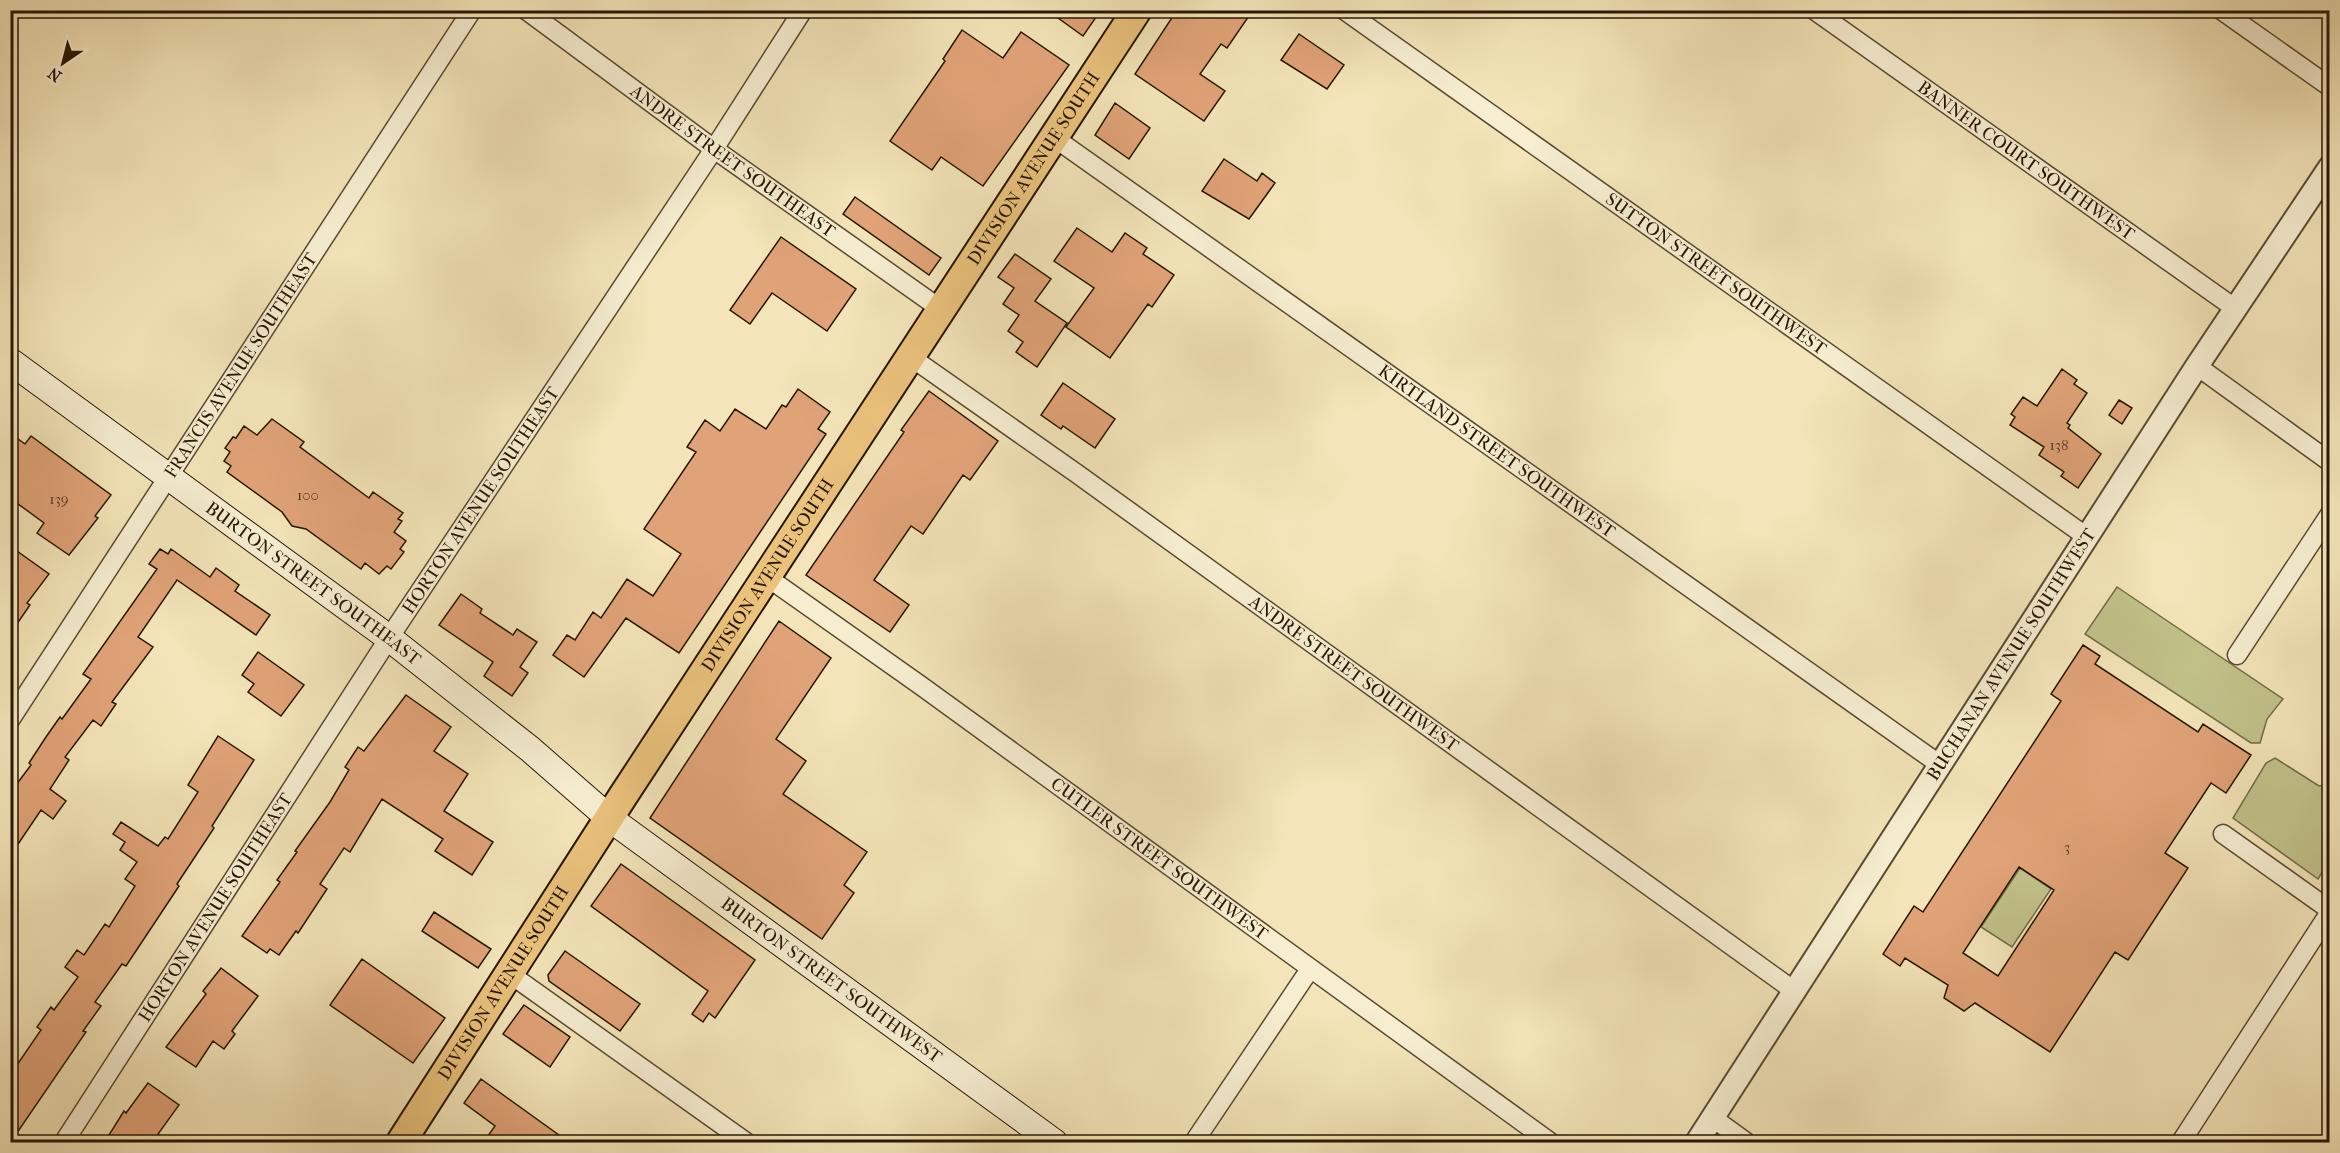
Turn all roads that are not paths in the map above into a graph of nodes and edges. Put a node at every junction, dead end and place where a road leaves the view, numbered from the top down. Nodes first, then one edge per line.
1 (472, 10) edge
2 (526, 10) edge
3 (803, 10) edge
4 (1137, 10) edge
5 (1344, 10) edge
6 (1814, 10) edge
7 (2221, 10) edge
8 (2330, 87) edge
9 (1056, 139) junction
10 (714, 149) junction
11 (2330, 167) edge
12 (2236, 309) junction
13 (942, 310) junction
14 (912, 358) junction
15 (10, 361) edge
16 (2197, 366) junction
17 (2330, 462) edge
18 (167, 476) junction
19 (2330, 514) edge
20 (2087, 537) junction
21 (767, 577) junction
22 (389, 638) junction
23 (2237, 655) dead end
24 (10, 720) edge
25 (1939, 764) junction
26 (609, 818) junction
27 (2223, 834) dead end
28 (2330, 911) edge
29 (1310, 969) junction
30 (510, 974) junction
31 (1793, 990) junction
32 (1713, 1118) junction
33 (64, 1143) edge
34 (402, 1143) edge
35 (746, 1143) edge
36 (1054, 1143) edge
37 (1194, 1143) edge
38 (1550, 1143) edge
39 (1696, 1143) edge
40 (1746, 1143) edge
41 (2181, 1143) edge

1 - 18 street, FRANCIS AVENUE SOUTHEAST
2 - 10 street, ANDRE STREET SOUTHEAST
3 - 10 street, HORTON AVENUE SOUTHEAST
4 - 9 main road, DIVISION AVENUE SOUTH
5 - 20 street, SUTTON STREET SOUTHWEST
6 - 12 street, BANNER COURT SOUTHWEST
7 - 8 street
9 - 13 main road, DIVISION AVENUE SOUTH
9 - 25 street, KIRTLAND STREET SOUTHWEST
10 - 13 street, ANDRE STREET SOUTHEAST
10 - 22 street, HORTON AVENUE SOUTHEAST
11 - 12 street, BUCHANAN AVENUE SOUTHWEST
12 - 16 street, BUCHANAN AVENUE SOUTHWEST
13 - 14 main road, DIVISION AVENUE SOUTH
14 - 21 main road, DIVISION AVENUE SOUTH
14 - 31 street, ANDRE STREET SOUTHWEST
15 - 18 main road, BURTON STREET SOUTHEAST
16 - 17 street
16 - 20 street, BUCHANAN AVENUE SOUTHWEST
18 - 22 main road, BURTON STREET SOUTHEAST
18 - 24 street, FRANCIS AVENUE SOUTHEAST
19 - 23 street
20 - 25 street, BUCHANAN AVENUE SOUTHWEST
21 - 26 main road, DIVISION AVENUE SOUTH
21 - 29 street, CUTLER STREET SOUTHWEST
22 - 26 main road, BURTON STREET SOUTHEAST
22 - 33 street, HORTON AVENUE SOUTHEAST
25 - 31 street, BUCHANAN AVENUE SOUTHWEST
26 - 30 main road, DIVISION AVENUE SOUTH
26 - 36 main road, BURTON STREET SOUTHWEST
27 - 28 street
28 - 41 street
29 - 37 street
29 - 38 street, CUTLER STREET SOUTHWEST
30 - 34 main road, DIVISION AVENUE SOUTH
30 - 35 street
31 - 32 street, BUCHANAN AVENUE SOUTHWEST
32 - 39 street, BUCHANAN AVENUE SOUTHWEST
32 - 40 street

